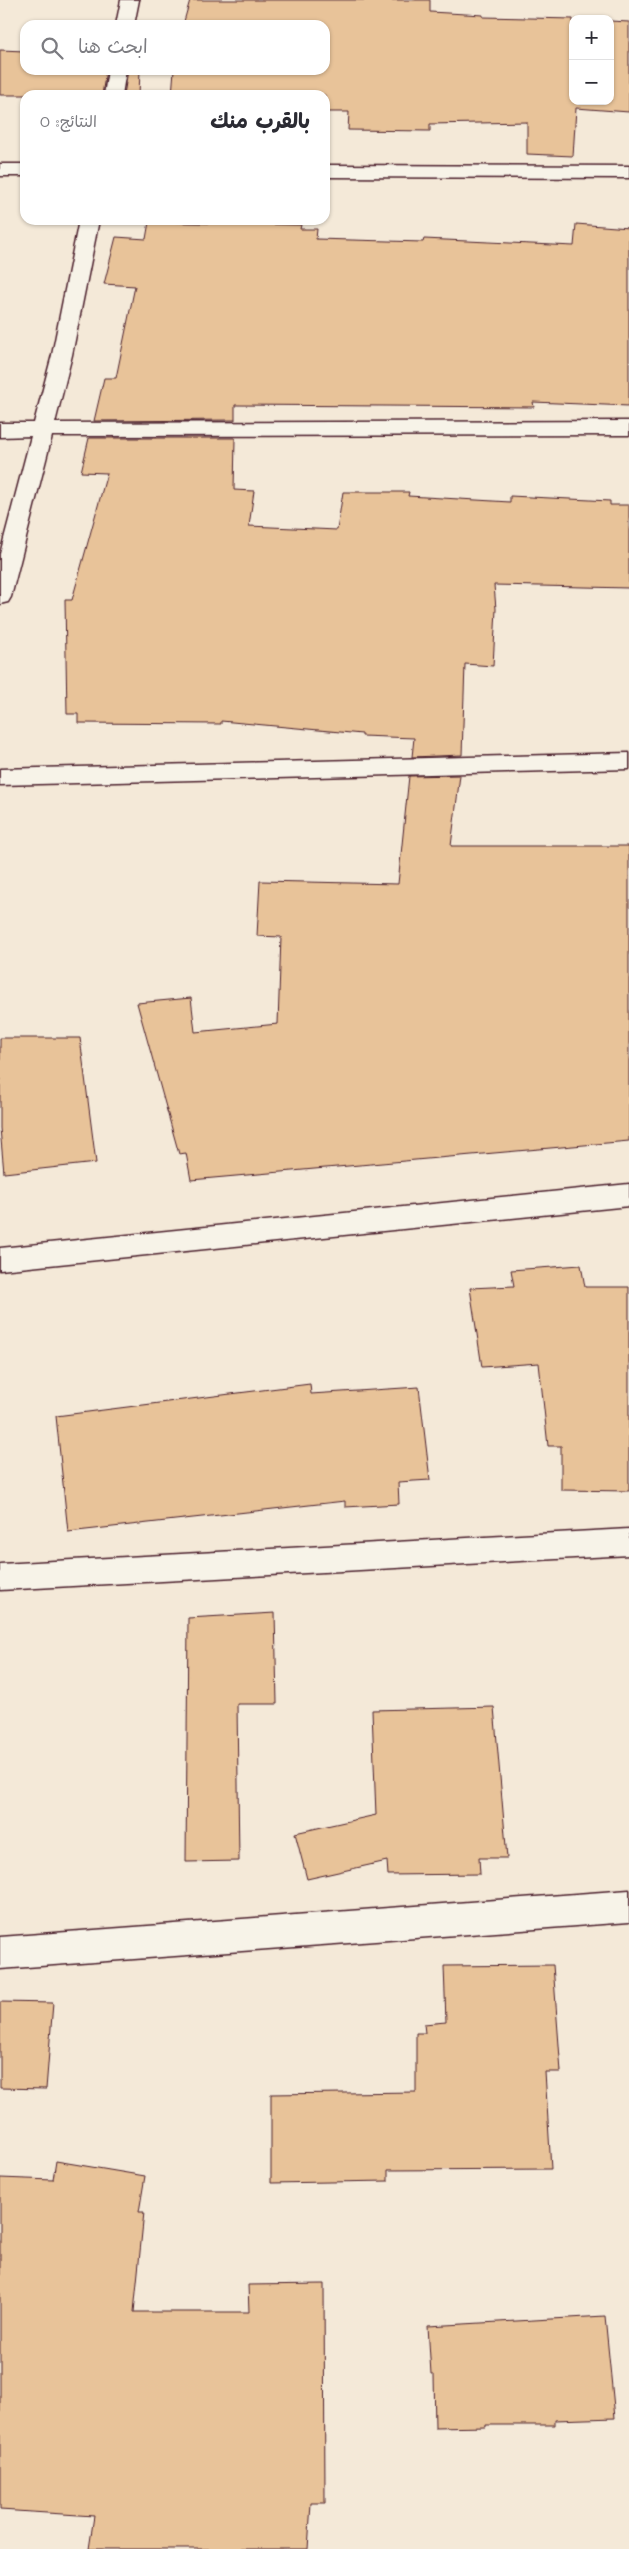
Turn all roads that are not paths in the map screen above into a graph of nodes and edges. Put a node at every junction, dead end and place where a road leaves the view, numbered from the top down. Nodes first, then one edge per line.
1 (130, 0) edge
2 (127, 20) edge
3 (116, 75) edge
4 (114, 90) edge
5 (0, 170) edge
6 (20, 170) edge
7 (330, 171) edge
8 (629, 172) edge
9 (88, 225) edge
10 (629, 428) edge
11 (0, 430) edge
12 (41, 430) junction
13 (1, 590) edge
14 (629, 762) edge
15 (0, 777) edge
16 (629, 1195) edge
17 (0, 1260) edge
18 (629, 1542) edge
19 (0, 1577) edge
20 (629, 1906) edge
21 (0, 1953) edge

1 - 2 street
3 - 4 street
5 - 6 street
7 - 8 street
9 - 12 street
10 - 12 street
11 - 12 street
12 - 13 street
14 - 15 street
16 - 17 street
18 - 19 street
20 - 21 street

